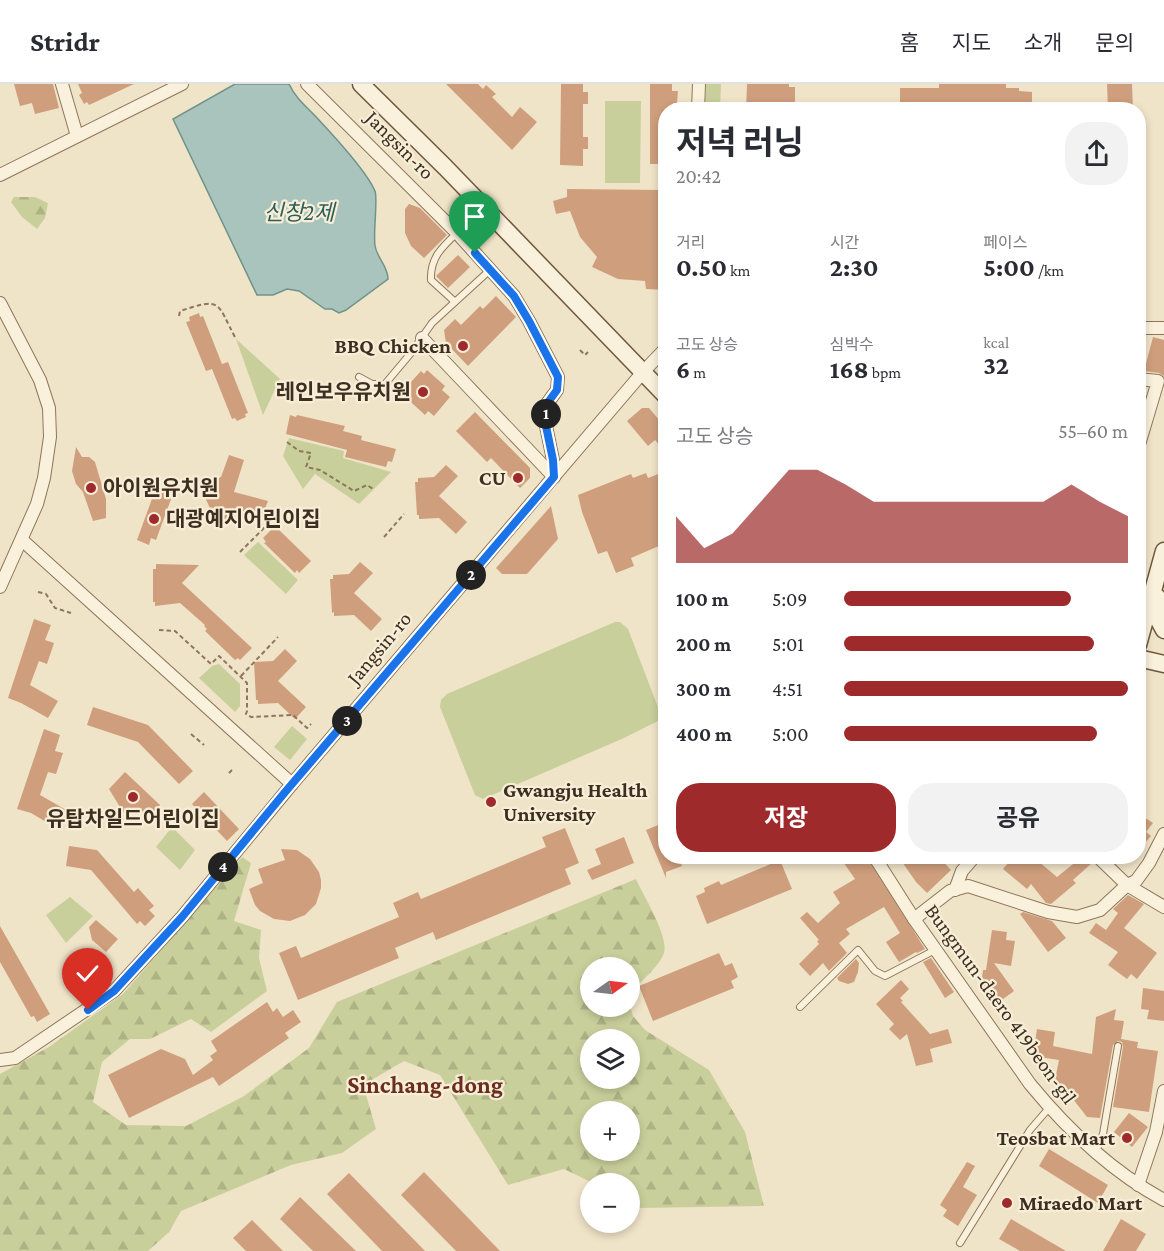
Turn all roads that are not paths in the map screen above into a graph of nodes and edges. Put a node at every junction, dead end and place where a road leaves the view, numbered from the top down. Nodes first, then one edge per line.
1 (62, 84) edge
2 (182, 84) edge
3 (307, 84) edge
4 (361, 84) edge
5 (699, 84) edge
6 (698, 102) edge
7 (77, 136) junction
8 (0, 175) edge
9 (457, 233) junction
10 (490, 269) junction
11 (454, 301) junction
12 (0, 303) edge
13 (1146, 328) edge
14 (1164, 328) edge
15 (422, 338) junction
16 (658, 356) edge
17 (643, 372) junction
18 (359, 377) dead end
19 (1146, 380) edge
20 (658, 388) edge
21 (1146, 421) edge
22 (554, 477) junction
23 (22, 540) junction
24 (1164, 551) edge
25 (1155, 584) junction
26 (0, 587) edge
27 (1146, 604) edge
28 (1164, 630) edge
29 (1146, 660) edge
30 (1164, 664) edge
31 (292, 784) junction
32 (1164, 834) edge
33 (879, 864) edge
34 (968, 864) edge
35 (1105, 864) edge
36 (1127, 885) junction
37 (955, 890) junction
38 (1164, 907) edge
39 (914, 919) junction
40 (935, 950) junction
41 (800, 1007) dead end
42 (1118, 1046) dead end
43 (0, 1060) edge
44 (1164, 1091) edge
45 (1049, 1108) junction
46 (1096, 1151) junction
47 (1138, 1185) junction
48 (1164, 1200) edge
49 (960, 1243) dead end

1 - 7 street
2 - 7 street
3 - 9 street, Jangsin-ro
4 - 17 main road, Jangsin-ro
5 - 6 street
7 - 8 street
9 - 10 street, Jangsin-ro
9 - 11 lane
10 - 11 lane
10 - 22 street, Jangsin-ro
11 - 15 lane
12 - 23 street
13 - 14 street
15 - 18 lane
15 - 22 street
16 - 17 street
17 - 20 main road, Jangsin-ro
17 - 22 street, Jangsin-ro
19 - 21 street
22 - 31 street, Jangsin-ro
23 - 26 street
23 - 31 street
24 - 25 main road
25 - 27 main road
25 - 28 main road
29 - 30 main road
31 - 43 street, Jangsin-ro
32 - 36 street
33 - 39 street, Bungmun-daero 419beon-gil
34 - 37 street
35 - 36 street
36 - 37 street
36 - 38 street
37 - 39 street
39 - 40 street, Bungmun-daero 419beon-gil
40 - 41 lane
40 - 45 street, Bungmun-daero 419beon-gil
42 - 46 lane
44 - 47 street
45 - 46 street, Bungmun-daero 419beon-gil
45 - 49 lane
46 - 47 street, Bungmun-daero 419beon-gil
47 - 48 street, Bungmun-daero 419beon-gil

